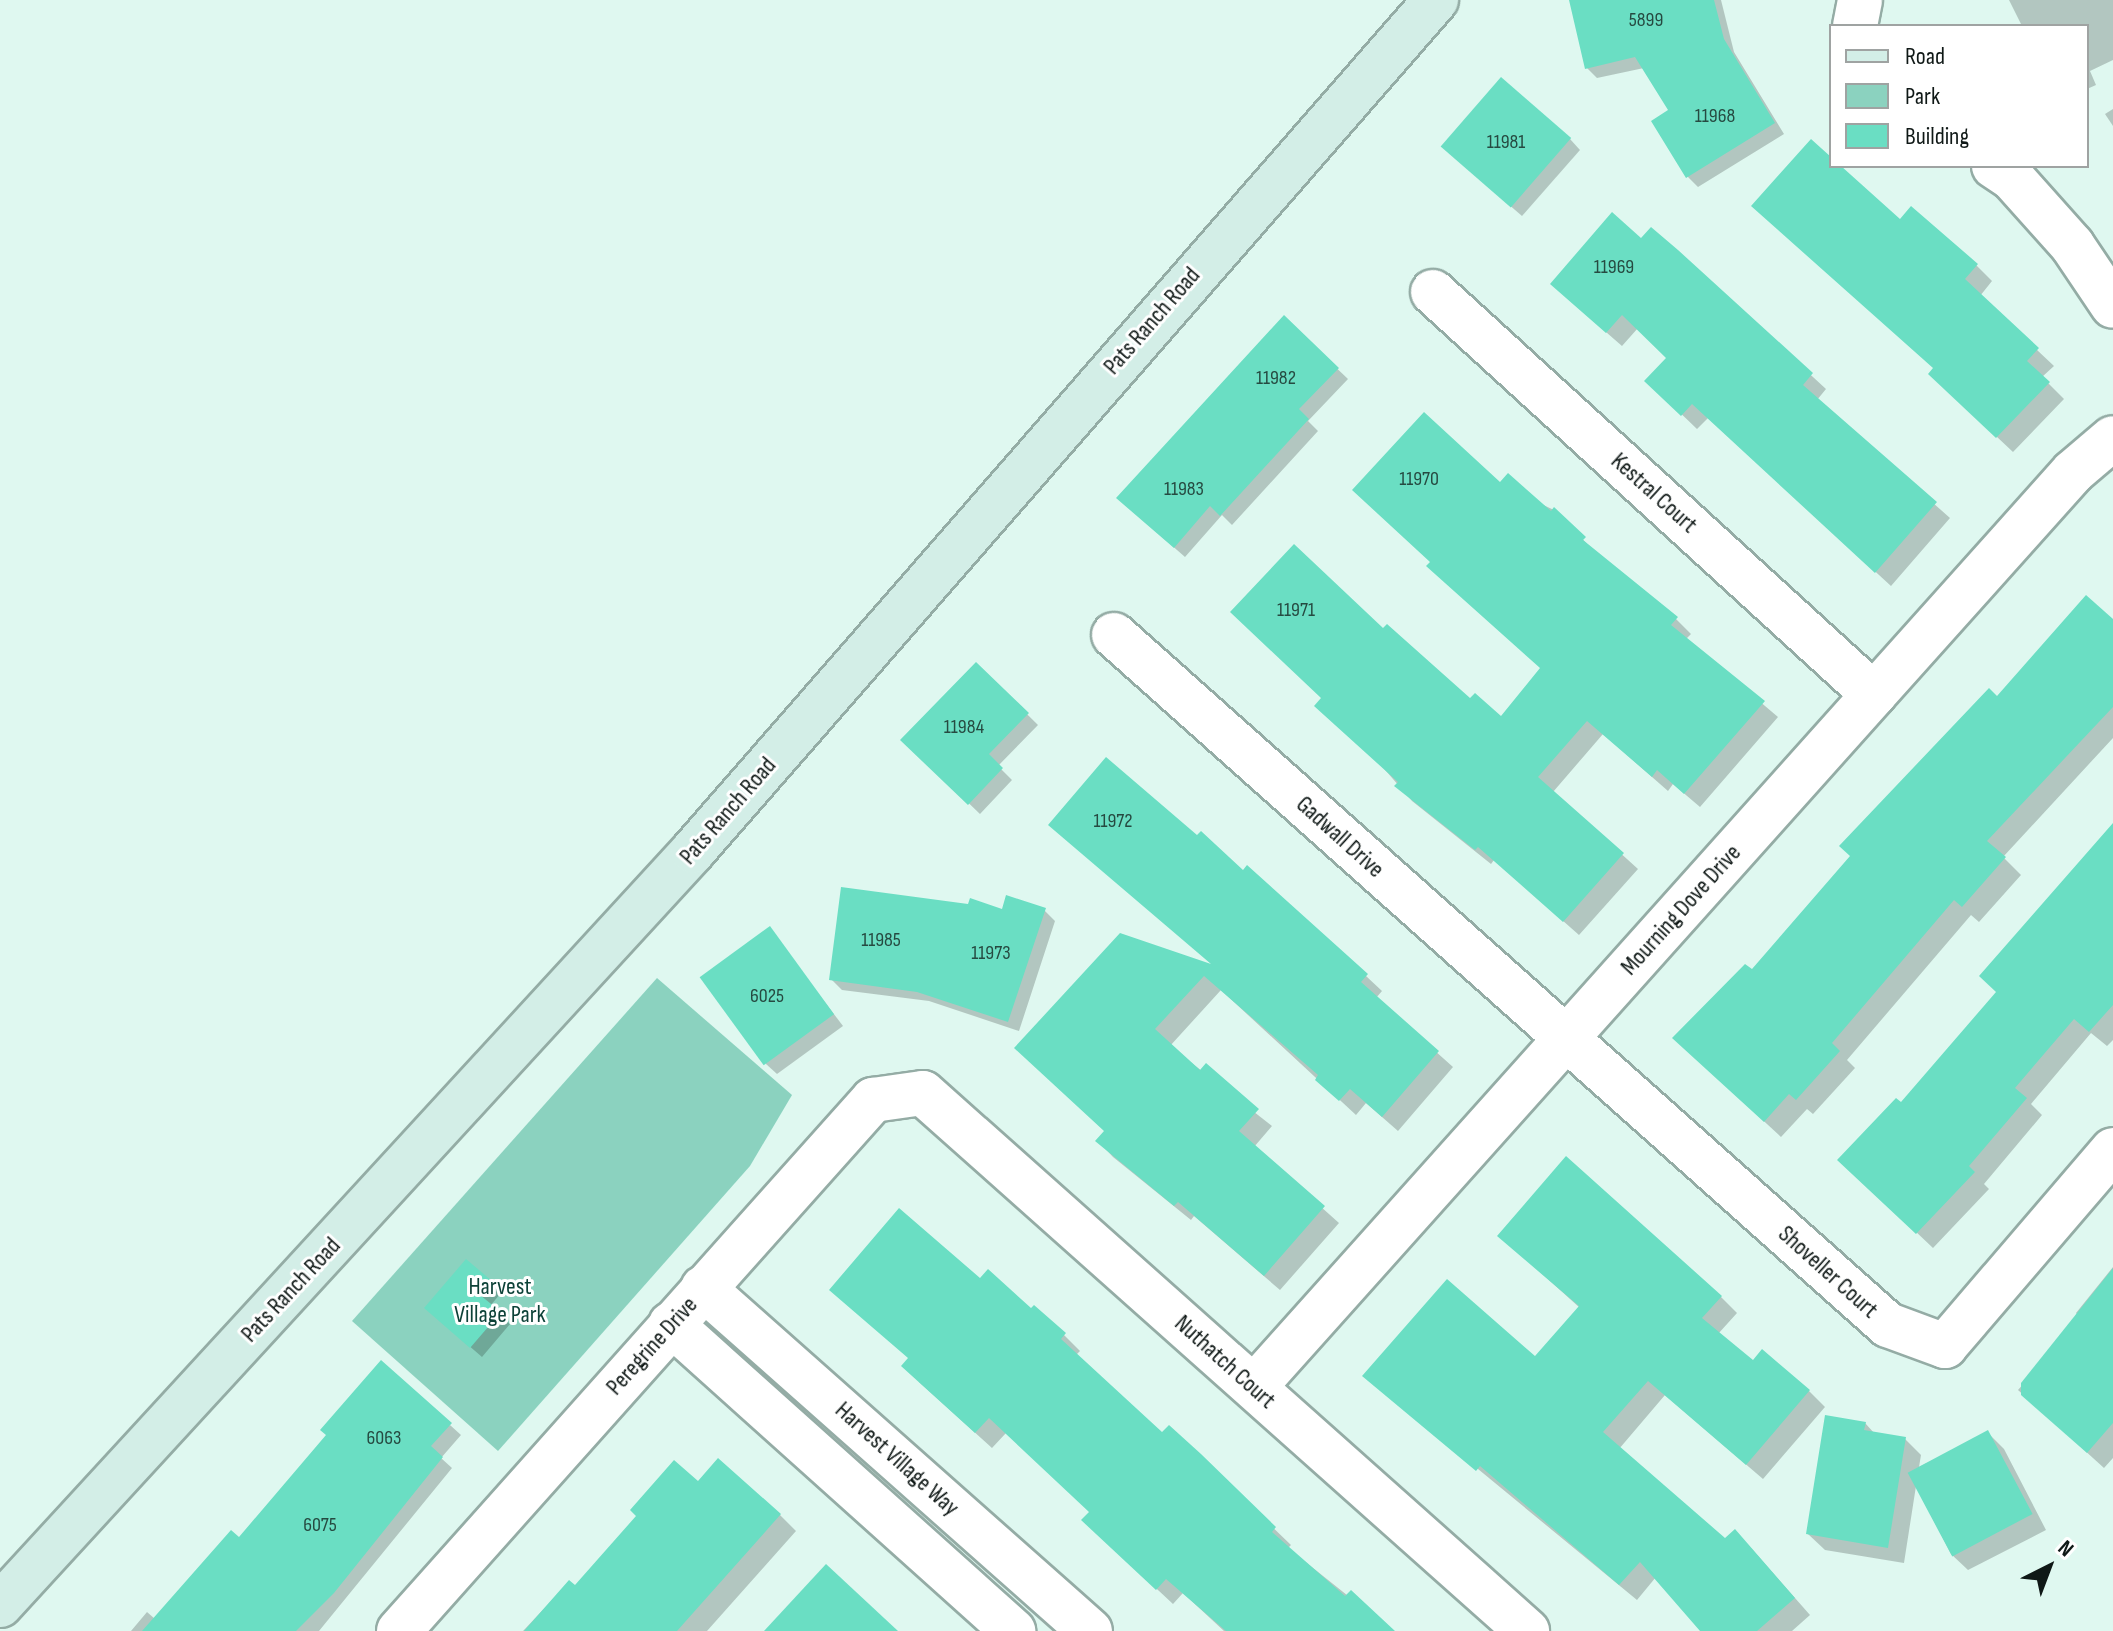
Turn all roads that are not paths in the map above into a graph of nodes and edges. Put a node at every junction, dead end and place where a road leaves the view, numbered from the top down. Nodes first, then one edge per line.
1 (1436, 0) edge
2 (1860, 0) edge
3 (1855, 24) edge
4 (1997, 168) edge
5 (1433, 292) dead end
6 (2113, 306) edge
7 (2113, 438) edge
8 (1114, 635) dead end
9 (1874, 695) junction
10 (1565, 1039) junction
11 (923, 1093) joint
12 (2113, 1150) edge
13 (703, 1288) junction
14 (671, 1324) junction
15 (1254, 1387) junction
16 (0, 1605) edge
17 (1064, 1623) edge
18 (399, 1631) edge
19 (1013, 1631) edge
20 (1527, 1631) edge

1 - 16 street, Pats Ranch Road
2 - 3 street
4 - 6 street
5 - 9 street, Kestral Court
7 - 9 street, Mourning Dove Drive
8 - 10 street, Gadwall Drive
9 - 10 street, Mourning Dove Drive
10 - 12 street, Shoveller Court
10 - 15 street, Mourning Dove Drive
11 - 13 street, Peregrine Drive
11 - 15 street, Nuthatch Court
13 - 14 street, Peregrine Drive
13 - 17 street, Harvest Village Way
14 - 18 street, Peregrine Drive
14 - 19 street, Harvest Village Way
15 - 20 street, Nuthatch Court

